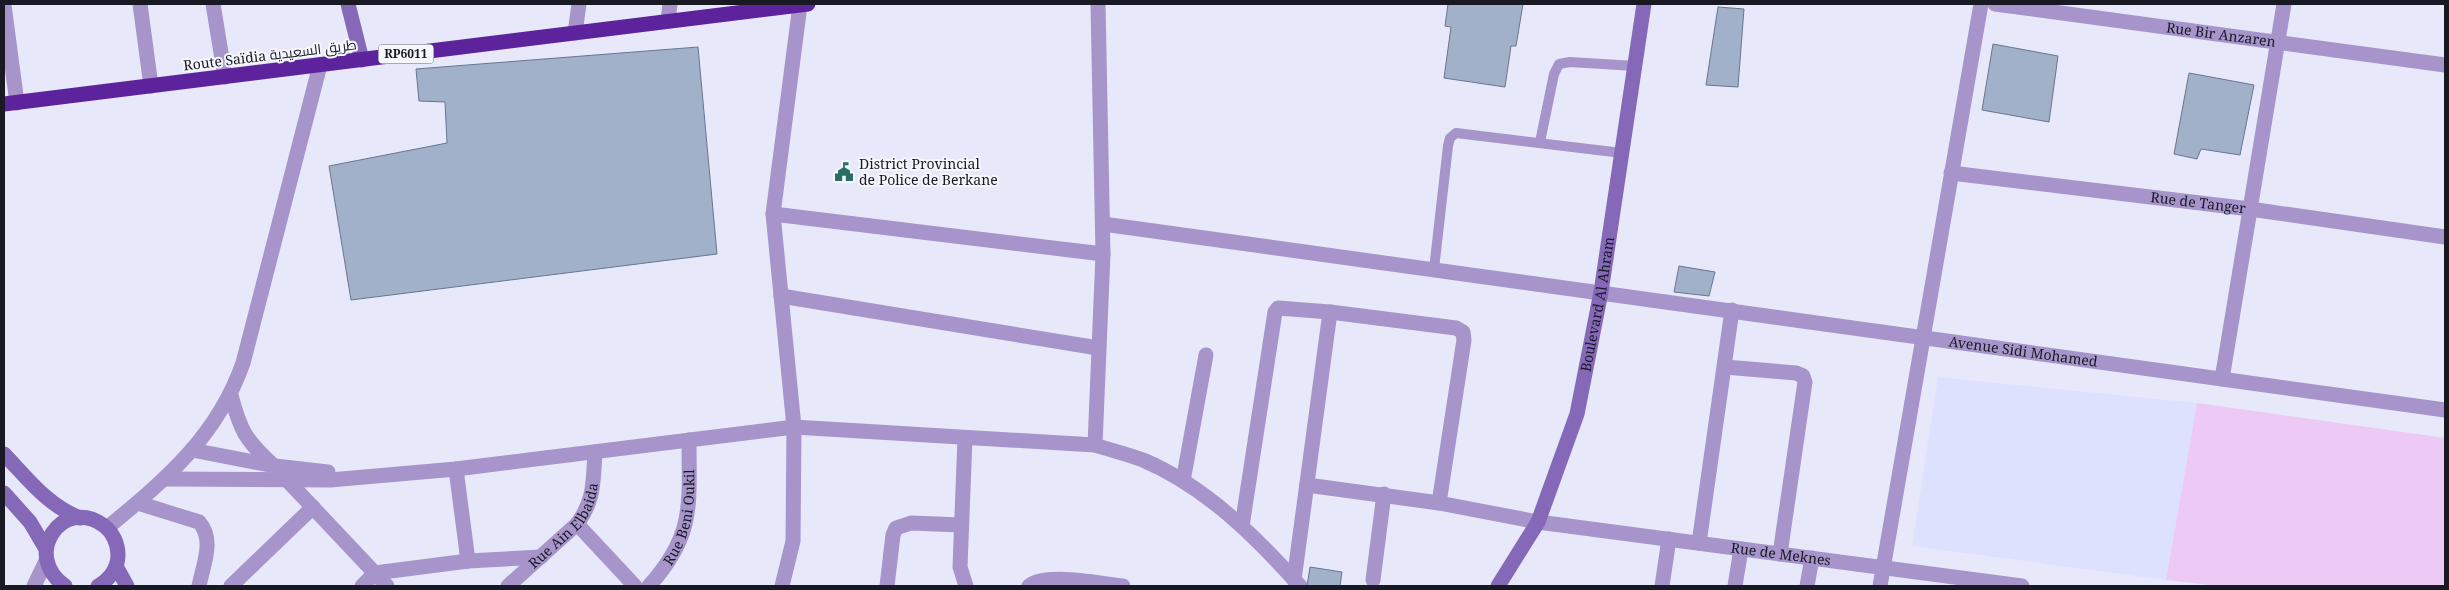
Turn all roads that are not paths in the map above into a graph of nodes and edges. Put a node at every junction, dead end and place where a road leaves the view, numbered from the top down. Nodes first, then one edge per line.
1 (140, 4) edge
2 (213, 4) edge
3 (348, 4) edge
4 (579, 4) edge
5 (670, 4) edge
6 (804, 4) edge
7 (1098, 4) edge
8 (1644, 4) edge
9 (1981, 4) edge
10 (1995, 4) edge
11 (2284, 4) edge
12 (4, 5) edge
13 (668, 21) junction
14 (575, 33) junction
15 (2278, 42) junction
16 (362, 60) junction
17 (320, 65) junction
18 (2445, 65) edge
19 (1635, 66) junction
20 (225, 77) junction
21 (151, 86) junction
22 (10, 104) edge
23 (1540, 142) junction
24 (1622, 153) junction
25 (1951, 173) junction
26 (2250, 209) junction
27 (773, 214) junction
28 (1103, 224) junction
29 (2445, 236) edge
30 (1103, 254) junction
31 (1434, 269) junction
32 (1601, 292) junction
33 (781, 296) junction
34 (1732, 310) junction
35 (1330, 312) junction
36 (1923, 337) junction
37 (1098, 348) junction
38 (1206, 355) dead end
39 (1725, 367) junction
40 (2222, 378) junction
41 (231, 394) junction
42 (2445, 410) edge
43 (794, 427) junction
44 (966, 438) junction
45 (689, 440) junction
46 (1095, 446) junction
47 (192, 450) junction
48 (595, 452) junction
49 (4, 454) edge
50 (275, 466) junction
51 (456, 469) junction
52 (354, 477) junction
53 (166, 479) junction
54 (287, 480) junction
55 (1182, 481) junction
56 (1307, 486) junction
57 (4, 494) edge
58 (1384, 494) junction
59 (138, 502) junction
60 (1439, 503) junction
61 (313, 507) junction
62 (80, 518) junction
63 (1538, 522) junction
64 (577, 524) junction
65 (961, 525) junction
66 (1242, 526) junction
67 (107, 528) junction
68 (1669, 539) junction
69 (1699, 543) junction
70 (1741, 549) junction
71 (1780, 554) junction
72 (46, 555) junction
73 (541, 557) junction
74 (1812, 558) junction
75 (468, 561) junction
76 (116, 566) junction
77 (1882, 568) junction
78 (375, 573) junction
79 (1373, 580) dead end
80 (1297, 583) edge
81 (34, 586) edge
82 (64, 586) edge
83 (98, 586) edge
84 (127, 586) edge
85 (199, 586) edge
86 (231, 586) edge
87 (362, 586) edge
88 (388, 586) edge
89 (508, 586) edge
90 (635, 586) edge
91 (649, 586) edge
92 (782, 586) edge
93 (887, 586) edge
94 (966, 586) edge
95 (1029, 586) edge
96 (1123, 586) edge
97 (1498, 586) edge
98 (1662, 586) edge
99 (1735, 586) edge
100 (1807, 586) edge
101 (1880, 586) edge
102 (2022, 586) edge

1 - 21 street
2 - 20 street
3 - 16 street
4 - 14 street
5 - 13 street
6 - 13 highway, Route Saïdia طريق السعيدية / RP6011
6 - 27 street
7 - 28 street
8 - 19 street, Boulevard Al Ahram
9 - 25 street
10 - 15 street, Rue Bir Anzaren
11 - 15 street
12 - 22 street
13 - 14 highway, Route Saïdia طريق السعيدية / RP6011
14 - 16 highway, Route Saïdia طريق السعيدية / RP6011
15 - 18 street, Rue Bir Anzaren
15 - 26 street
16 - 17 highway, Route Saïdia طريق السعيدية / RP6011
17 - 20 highway, Route Saïdia طريق السعيدية / RP6011
17 - 41 street
19 - 23 lane
19 - 24 street, Boulevard Al Ahram
20 - 21 highway, Route Saïdia طريق السعيدية / RP6011
21 - 22 highway, Route Saïdia طريق السعيدية / RP6011
23 - 24 lane
23 - 31 lane
24 - 32 street, Boulevard Al Ahram
25 - 26 street, Rue de Tanger
25 - 36 street
26 - 29 street, Rue de Tanger
26 - 40 street
27 - 30 street
27 - 33 street
28 - 30 street
28 - 31 street, Avenue Sidi Mohamed
30 - 37 street
31 - 32 street, Avenue Sidi Mohamed
32 - 34 street, Avenue Sidi Mohamed
32 - 63 street, Boulevard Al Ahram
33 - 37 street
33 - 43 street
34 - 36 street, Avenue Sidi Mohamed
34 - 39 street
35 - 56 street
35 - 60 street
35 - 66 street
36 - 40 street, Avenue Sidi Mohamed
36 - 77 street
37 - 46 street
38 - 55 street
39 - 69 street
39 - 71 street
40 - 42 street, Avenue Sidi Mohamed
41 - 47 street
41 - 50 street
43 - 44 street
43 - 45 street
43 - 92 street
44 - 46 street
44 - 65 street
45 - 48 street
45 - 91 street, Rue Beni Oukil
46 - 55 street
47 - 50 street
47 - 53 street
48 - 51 street
48 - 64 street, Rue Ain Elbaida
49 - 62 street
50 - 52 street
51 - 52 street
51 - 75 street
52 - 54 street
53 - 54 street
53 - 59 street
54 - 61 street
55 - 66 street
56 - 58 street, Rue de Meknes
56 - 80 street
57 - 72 street
58 - 60 street, Rue de Meknes
58 - 79 street
59 - 67 street
59 - 85 street
60 - 63 street, Rue de Meknes
61 - 78 street
61 - 86 street
62 - 67 street
62 - 72 street
63 - 68 street, Rue de Meknes
63 - 97 street, Boulevard Al Ahram
64 - 73 street, Rue Ain Elbaida
64 - 90 street
65 - 93 street
65 - 94 street
66 - 80 street
67 - 76 street
68 - 69 street, Rue de Meknes
68 - 98 street
69 - 70 street, Rue de Meknes
70 - 71 street, Rue de Meknes
70 - 99 street
71 - 74 street, Rue de Meknes
72 - 81 street
72 - 82 street
73 - 75 street
73 - 89 street, Rue Ain Elbaida
74 - 77 street, Rue de Meknes
74 - 100 street
75 - 78 street
76 - 83 street
76 - 84 street
77 - 101 street
77 - 102 street, Rue de Meknes
78 - 87 street
78 - 88 street
95 - 96 street

